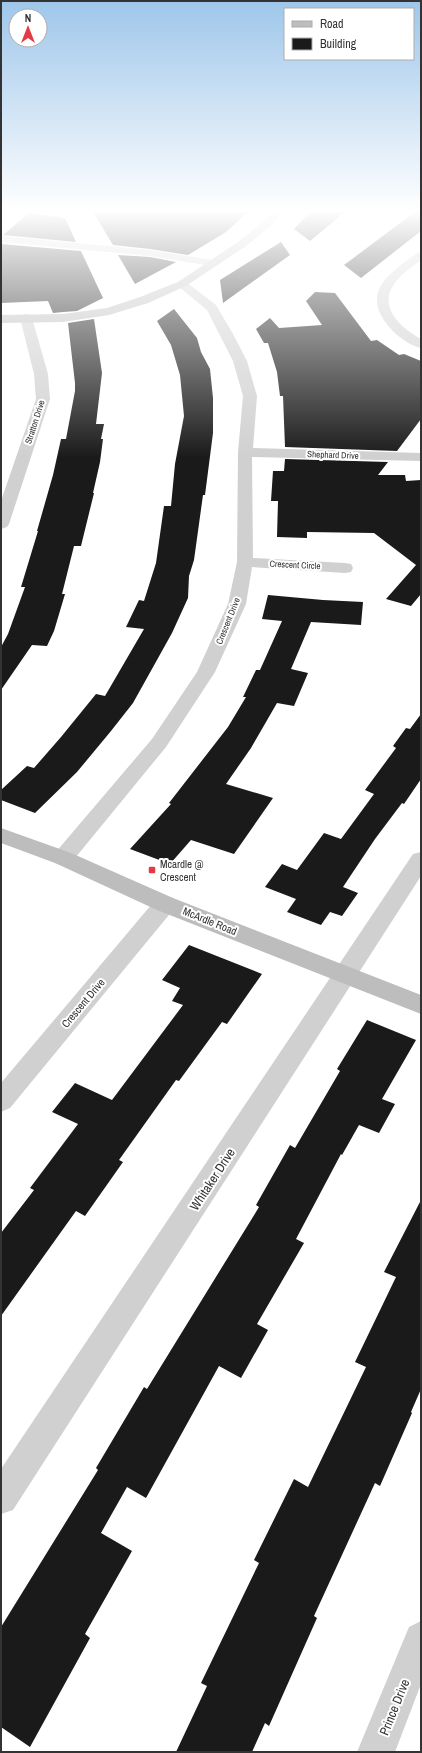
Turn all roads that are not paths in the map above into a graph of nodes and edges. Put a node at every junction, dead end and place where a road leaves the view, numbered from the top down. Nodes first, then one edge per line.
1 (159, 294) edge
2 (194, 294) edge
3 (383, 294) edge
4 (1, 318) edge
5 (26, 318) junction
6 (421, 344) edge
7 (245, 452) junction
8 (421, 457) edge
9 (1, 524) edge
10 (245, 562) junction
11 (345, 568) dead end
12 (1, 835) edge
13 (62, 858) junction
14 (421, 859) edge
15 (165, 904) junction
16 (346, 975) junction
17 (421, 1005) edge
18 (1, 1102) edge
19 (1, 1498) edge
20 (421, 1639) edge
21 (376, 1752) edge

1 - 5 street
2 - 7 street, Crescent Drive
3 - 6 street
4 - 5 street
5 - 9 street, Stratton Drive
7 - 8 street, Shephard Drive
7 - 10 street, Crescent Drive
10 - 11 street, Crescent Circle
10 - 13 street, Crescent Drive
12 - 13 street, McArdle Road
13 - 15 street, McArdle Road
14 - 16 street, Whitaker Drive
15 - 16 street, McArdle Road
15 - 18 street, Crescent Drive
16 - 17 street, McArdle Road
16 - 19 street, Whitaker Drive
20 - 21 street, Prince Drive

